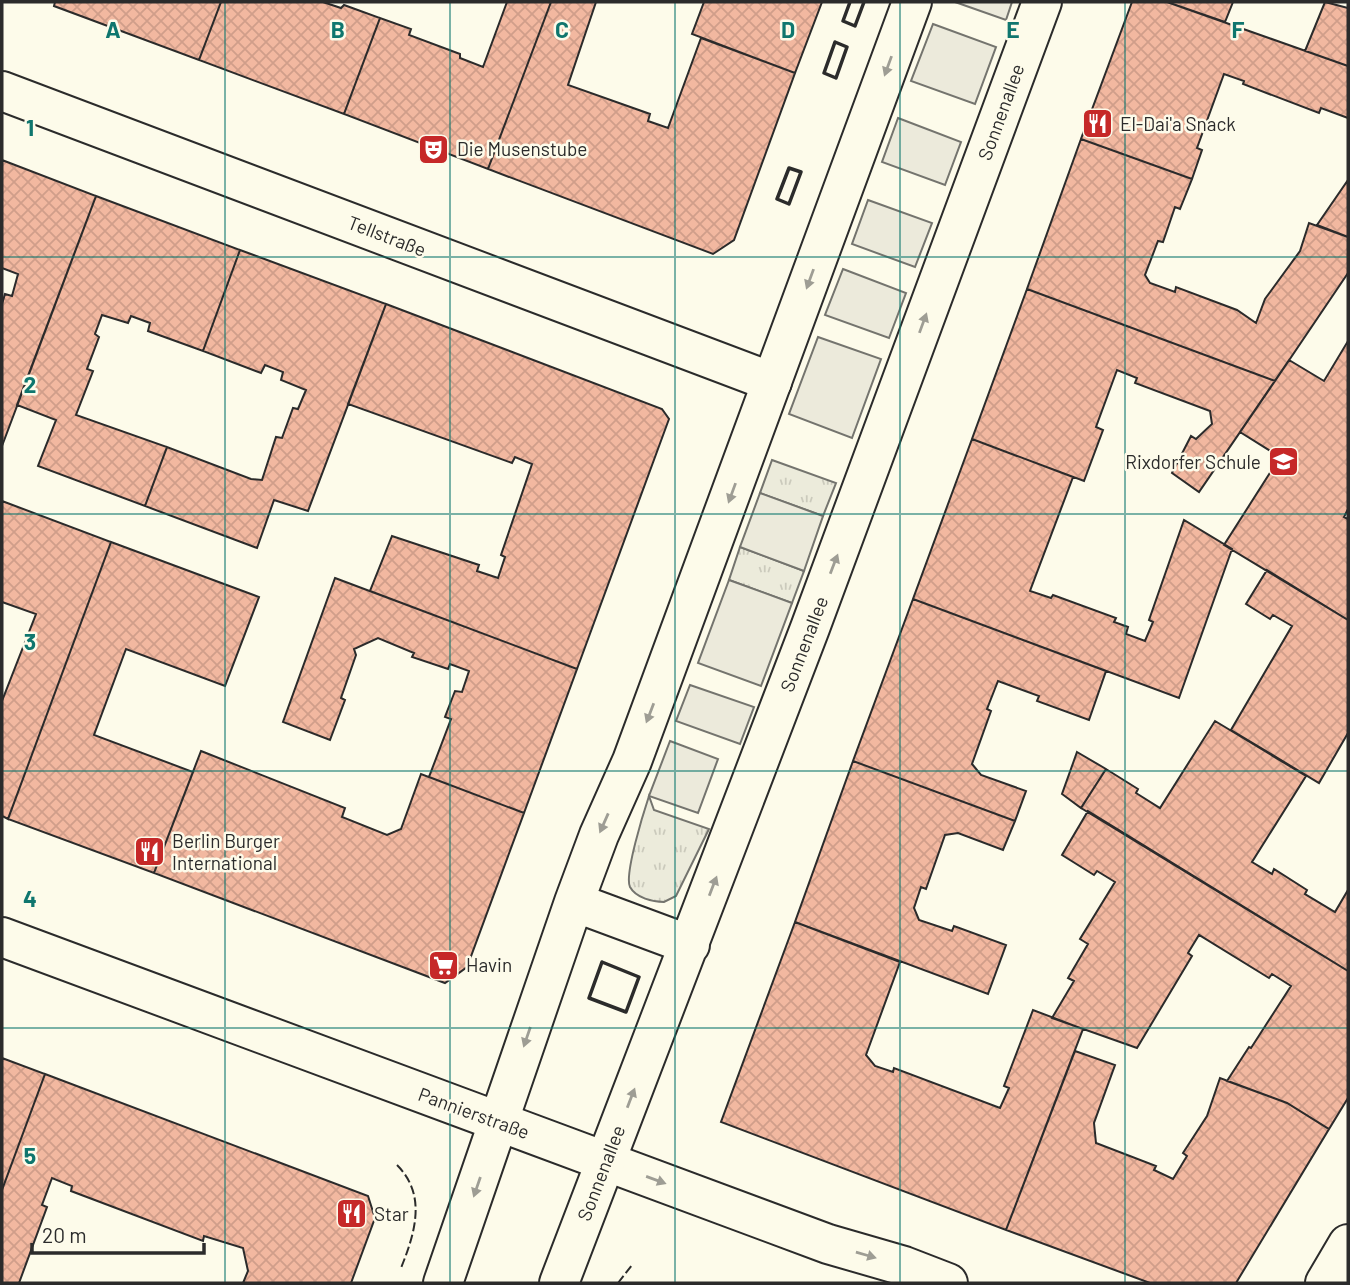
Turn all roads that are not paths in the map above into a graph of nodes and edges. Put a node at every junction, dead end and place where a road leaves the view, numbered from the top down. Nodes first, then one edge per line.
1 (912, 2) edge
2 (1042, 2) edge
3 (2, 91) edge
4 (772, 382) junction
5 (574, 902) junction
6 (2, 937) edge
7 (690, 945) junction
8 (499, 1122) junction
9 (606, 1162) junction
10 (1348, 1244) edge
11 (443, 1283) edge
12 (559, 1283) edge
13 (948, 1283) edge
14 (1325, 1283) edge

1 -> 4 main road
7 -> 2 main road, Sonnenallee
3 - 4 main road, Tellstraße
4 -> 5 main road
5 - 7 main road
5 -> 8 main road
6 - 8 main road, Pannierstraße
9 -> 7 main road, Sonnenallee
8 - 9 main road, Pannierstraße
8 -> 11 main road
9 - 12 main road, Sonnenallee
9 -> 13 main road, Pannierstraße
10 - 14 main road

